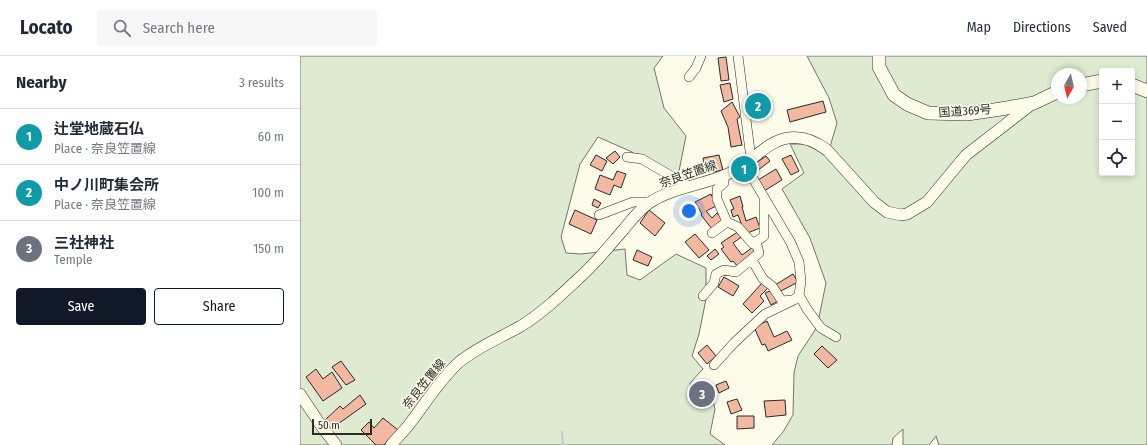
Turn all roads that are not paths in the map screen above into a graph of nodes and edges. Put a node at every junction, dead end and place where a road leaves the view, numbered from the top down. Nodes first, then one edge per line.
1 (701, 56) edge
2 (738, 56) edge
3 (879, 56) edge
4 (689, 77) dead end
5 (1099, 82) edge
6 (1087, 84) edge
7 (1135, 87) edge
8 (1147, 91) edge
9 (1051, 95) edge
10 (1034, 103) junction
11 (627, 157) dead end
12 (749, 162) junction
13 (724, 176) junction
14 (688, 186) junction
15 (764, 198) junction
16 (650, 202) junction
17 (599, 215) dead end
18 (727, 222) junction
19 (712, 233) dead end
20 (756, 241) junction
21 (752, 260) junction
22 (703, 296) dead end
23 (796, 297) junction
24 (836, 337) dead end
25 (714, 365) dead end
26 (300, 394) edge
27 (336, 445) edge
28 (391, 445) edge

1 - 4 street
2 - 12 street
3 - 10 highway, 国道369号
5 - 6 highway
7 - 8 highway
9 - 10 highway, 国道369号
10 - 12 main road, 奈良笠置線
11 - 14 street
12 - 13 main road, 奈良笠置線
12 - 15 street
13 - 14 main road, 奈良笠置線
13 - 18 street
14 - 16 main road, 奈良笠置線
15 - 20 street
15 - 23 street
16 - 17 street
16 - 28 main road, 奈良笠置線
18 - 19 street
18 - 20 street
20 - 21 street
21 - 22 street
21 - 23 street
23 - 24 street
23 - 25 street
26 - 27 main road

